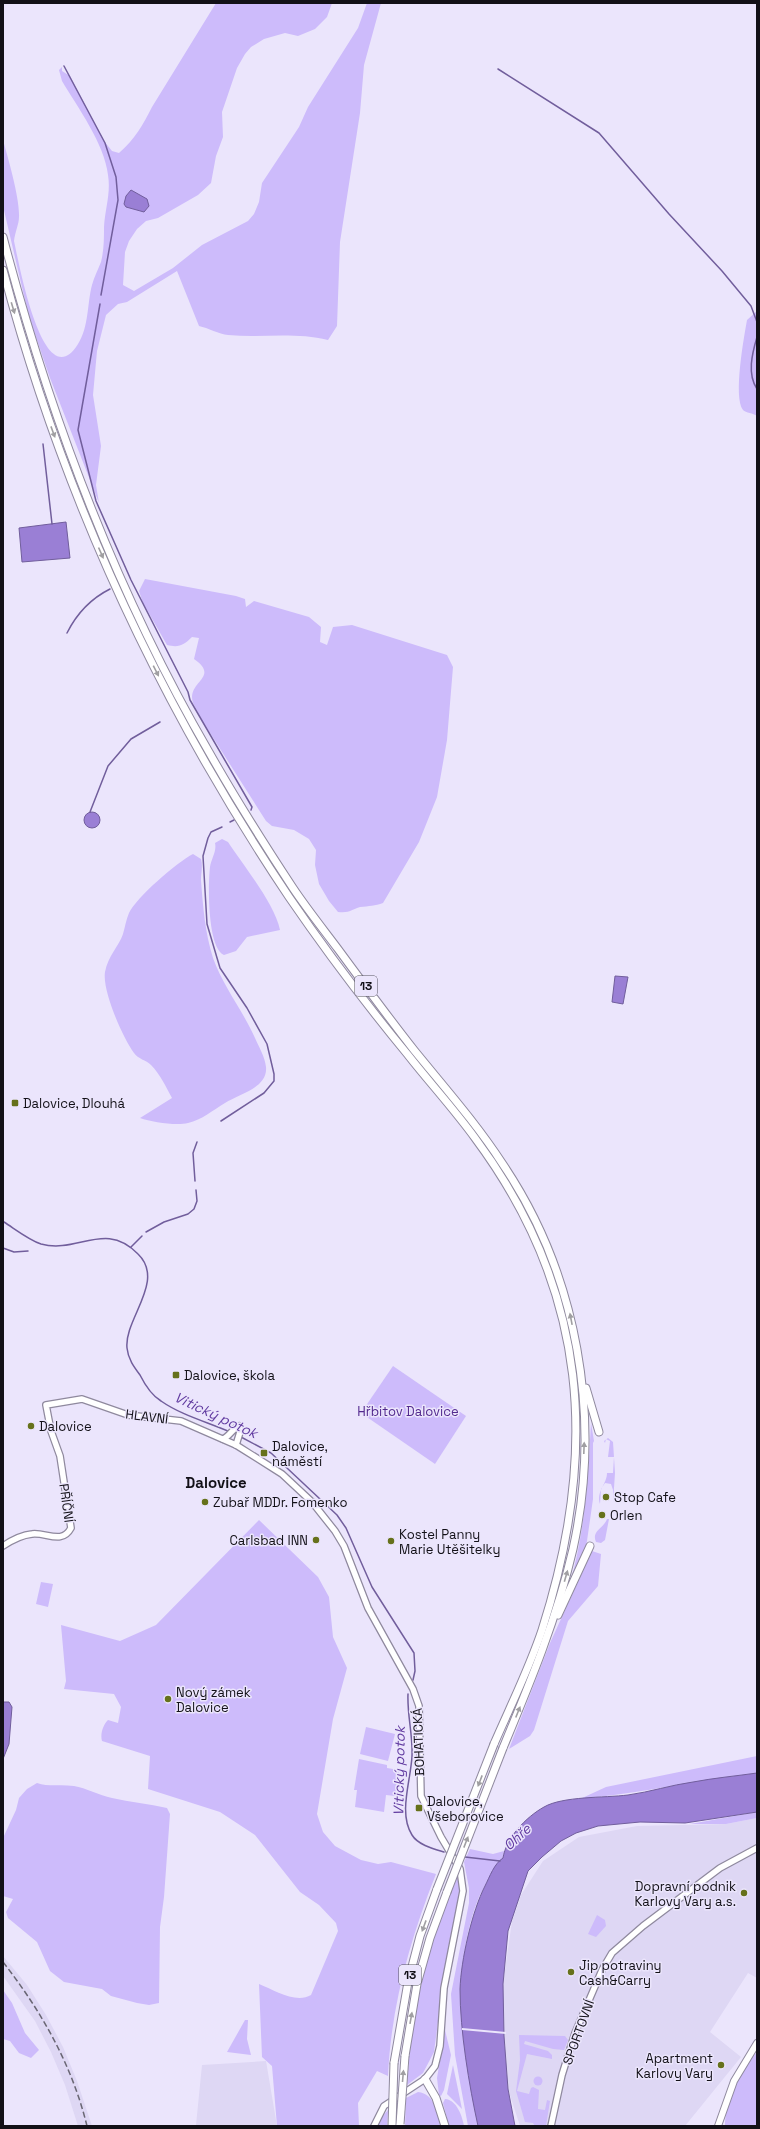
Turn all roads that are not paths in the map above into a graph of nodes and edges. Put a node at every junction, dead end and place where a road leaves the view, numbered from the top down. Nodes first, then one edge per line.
1 (3, 238) edge
2 (3, 270) edge
3 (583, 1379) junction
4 (46, 1405) joint
5 (599, 1432) dead end
6 (226, 1438) junction
7 (236, 1443) junction
8 (3, 1546) edge
9 (590, 1546) dead end
10 (548, 1637) junction
11 (757, 1848) edge
12 (757, 2043) edge
13 (425, 2079) junction
14 (400, 2125) edge
15 (374, 2126) edge
16 (392, 2126) edge
17 (445, 2126) edge
18 (551, 2126) edge
19 (718, 2126) edge

3 -> 1 highway, 13
2 -> 16 highway, 13, bridge
3 - 5 highway
10 -> 3 highway, 13
4 - 6 street, HLAVNÍ
4 - 8 street, PŘÍČNÍ
6 - 7 street, BOHATICKÁ
6 - 7 street
7 - 13 street, BOHATICKÁ
9 - 10 highway
14 -> 10 highway, 13, bridge
11 - 18 street, SPORTOVNÍ
12 - 19 main road
13 - 15 street
13 - 17 highway

